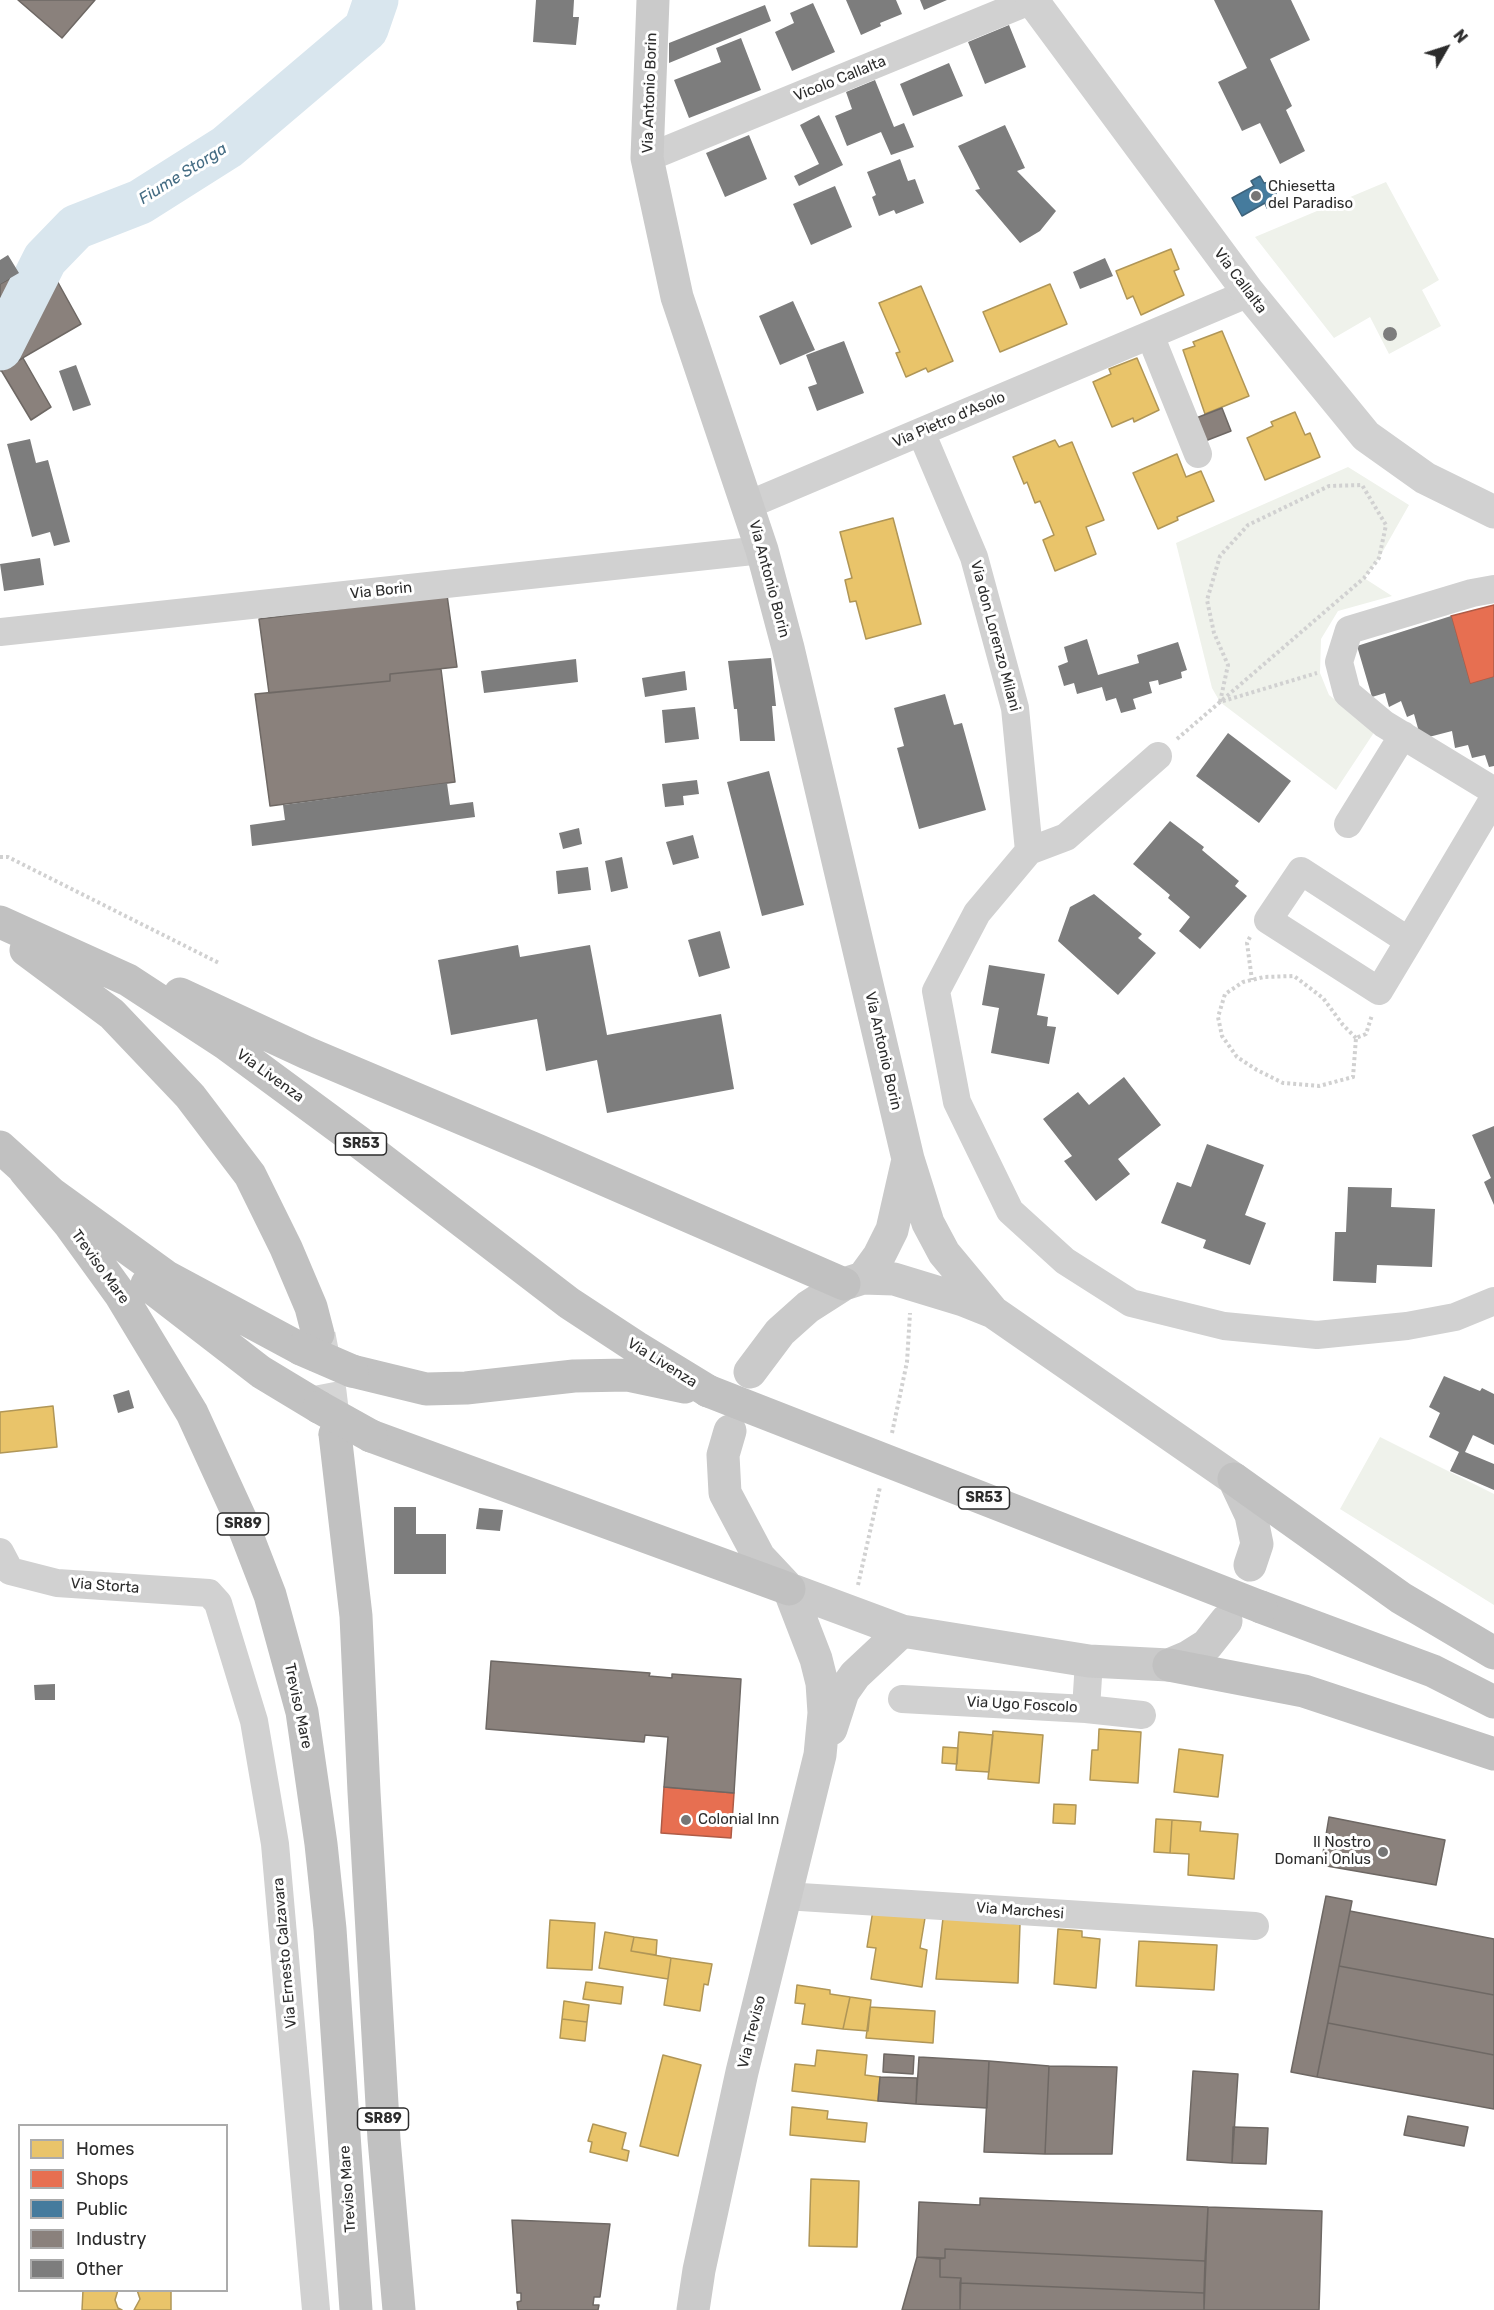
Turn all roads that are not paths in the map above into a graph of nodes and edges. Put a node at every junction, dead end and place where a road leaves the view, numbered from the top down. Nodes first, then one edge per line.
1 (653, 0) edge
2 (1032, 0) edge
3 (647, 158) junction
4 (1249, 293) junction
5 (1150, 335) junction
6 (921, 432) junction
7 (1198, 454) dead end
8 (748, 505) junction
9 (1494, 512) edge
10 (762, 550) junction
11 (1494, 589) edge
12 (0, 632) edge
13 (1403, 735) junction
14 (1158, 756) road end
15 (1494, 791) edge
16 (1494, 798) edge
17 (1348, 824) dead end
18 (1029, 851) junction
19 (0, 922) edge
20 (0, 930) edge
21 (1409, 941) junction
22 (128, 980) junction
23 (0, 1147) edge
24 (908, 1159) junction
25 (25, 1171) junction
26 (59, 1212) junction
27 (853, 1281) junction
28 (1494, 1301) edge
29 (993, 1312) junction
30 (310, 1342) junction
31 (750, 1372) dead end
32 (708, 1391) junction
33 (730, 1431) dead end
34 (335, 1434) tunnel mouth
35 (1234, 1479) junction
36 (0, 1552) edge
37 (1250, 1564) dead end
38 (789, 1589) junction
39 (218, 1603) joint
40 (1226, 1621) dead end
41 (902, 1631) junction
42 (1494, 1653) edge
43 (1089, 1661) junction
44 (1169, 1665) junction
45 (902, 1699) dead end
46 (1494, 1702) edge
47 (1086, 1709) junction
48 (1142, 1715) dead end
49 (1494, 1754) edge
50 (820, 1755) junction
51 (785, 1896) junction
52 (1255, 1926) dead end
53 (316, 2310) edge
54 (356, 2310) edge
55 (399, 2310) edge
56 (693, 2310) edge

1 - 3 main road, Via Antonio Borin
2 - 3 street, Vicolo Callalta
2 - 4 street, Via Callalta
3 - 8 main road, Via Antonio Borin
4 - 5 street, Via Pietro d'Asolo
4 - 9 street, Via Callalta
5 - 6 street, Via Pietro d'Asolo
5 - 7 street
6 - 8 street, Via Pietro d'Asolo
6 - 18 street, Via don Lorenzo Milani
8 - 10 main road, Via Antonio Borin
10 - 12 street, Via Borin
10 - 24 main road, Via Antonio Borin
11 - 13 street
13 - 15 street
13 - 17 street
14 - 18 street
16 - 21 street
18 - 28 street
19 - 22 highway, Via Livenza / SR53
20 - 30 highway
21 - 21 street
22 - 27 highway
22 - 32 highway, Via Livenza / SR53
23 - 25 highway, Via Livenza / SR53
24 - 27 main road, Via Antonio Borin
24 - 29 main road, Via Antonio Borin
25 - 26 highway, Treviso Mare / SR89
25 - 30 highway, Via Livenza / SR53
26 - 38 highway, bridge
26 - 54 highway, Treviso Mare / SR89
27 - 29 main road
27 - 31 main road
29 - 35 main road
30 - 32 highway, Via Livenza / SR53, bridge
32 - 46 highway, SR53, bridge
33 - 38 main road
34 - 55 highway, SR89
35 - 37 main road
35 - 42 highway
36 - 39 street, Via Storta
38 - 41 main road
38 - 50 main road, Via Treviso
39 - 53 street, Via Ernesto Calzavara
40 - 44 main road
41 - 43 main road
41 - 50 main road, Via Treviso
43 - 44 main road
43 - 47 street
44 - 49 highway
45 - 47 street, Via Ugo Foscolo
47 - 48 street, Via Ugo Foscolo
50 - 51 main road, Via Treviso
51 - 52 street, Via Marchesi
51 - 56 main road, Via Treviso

